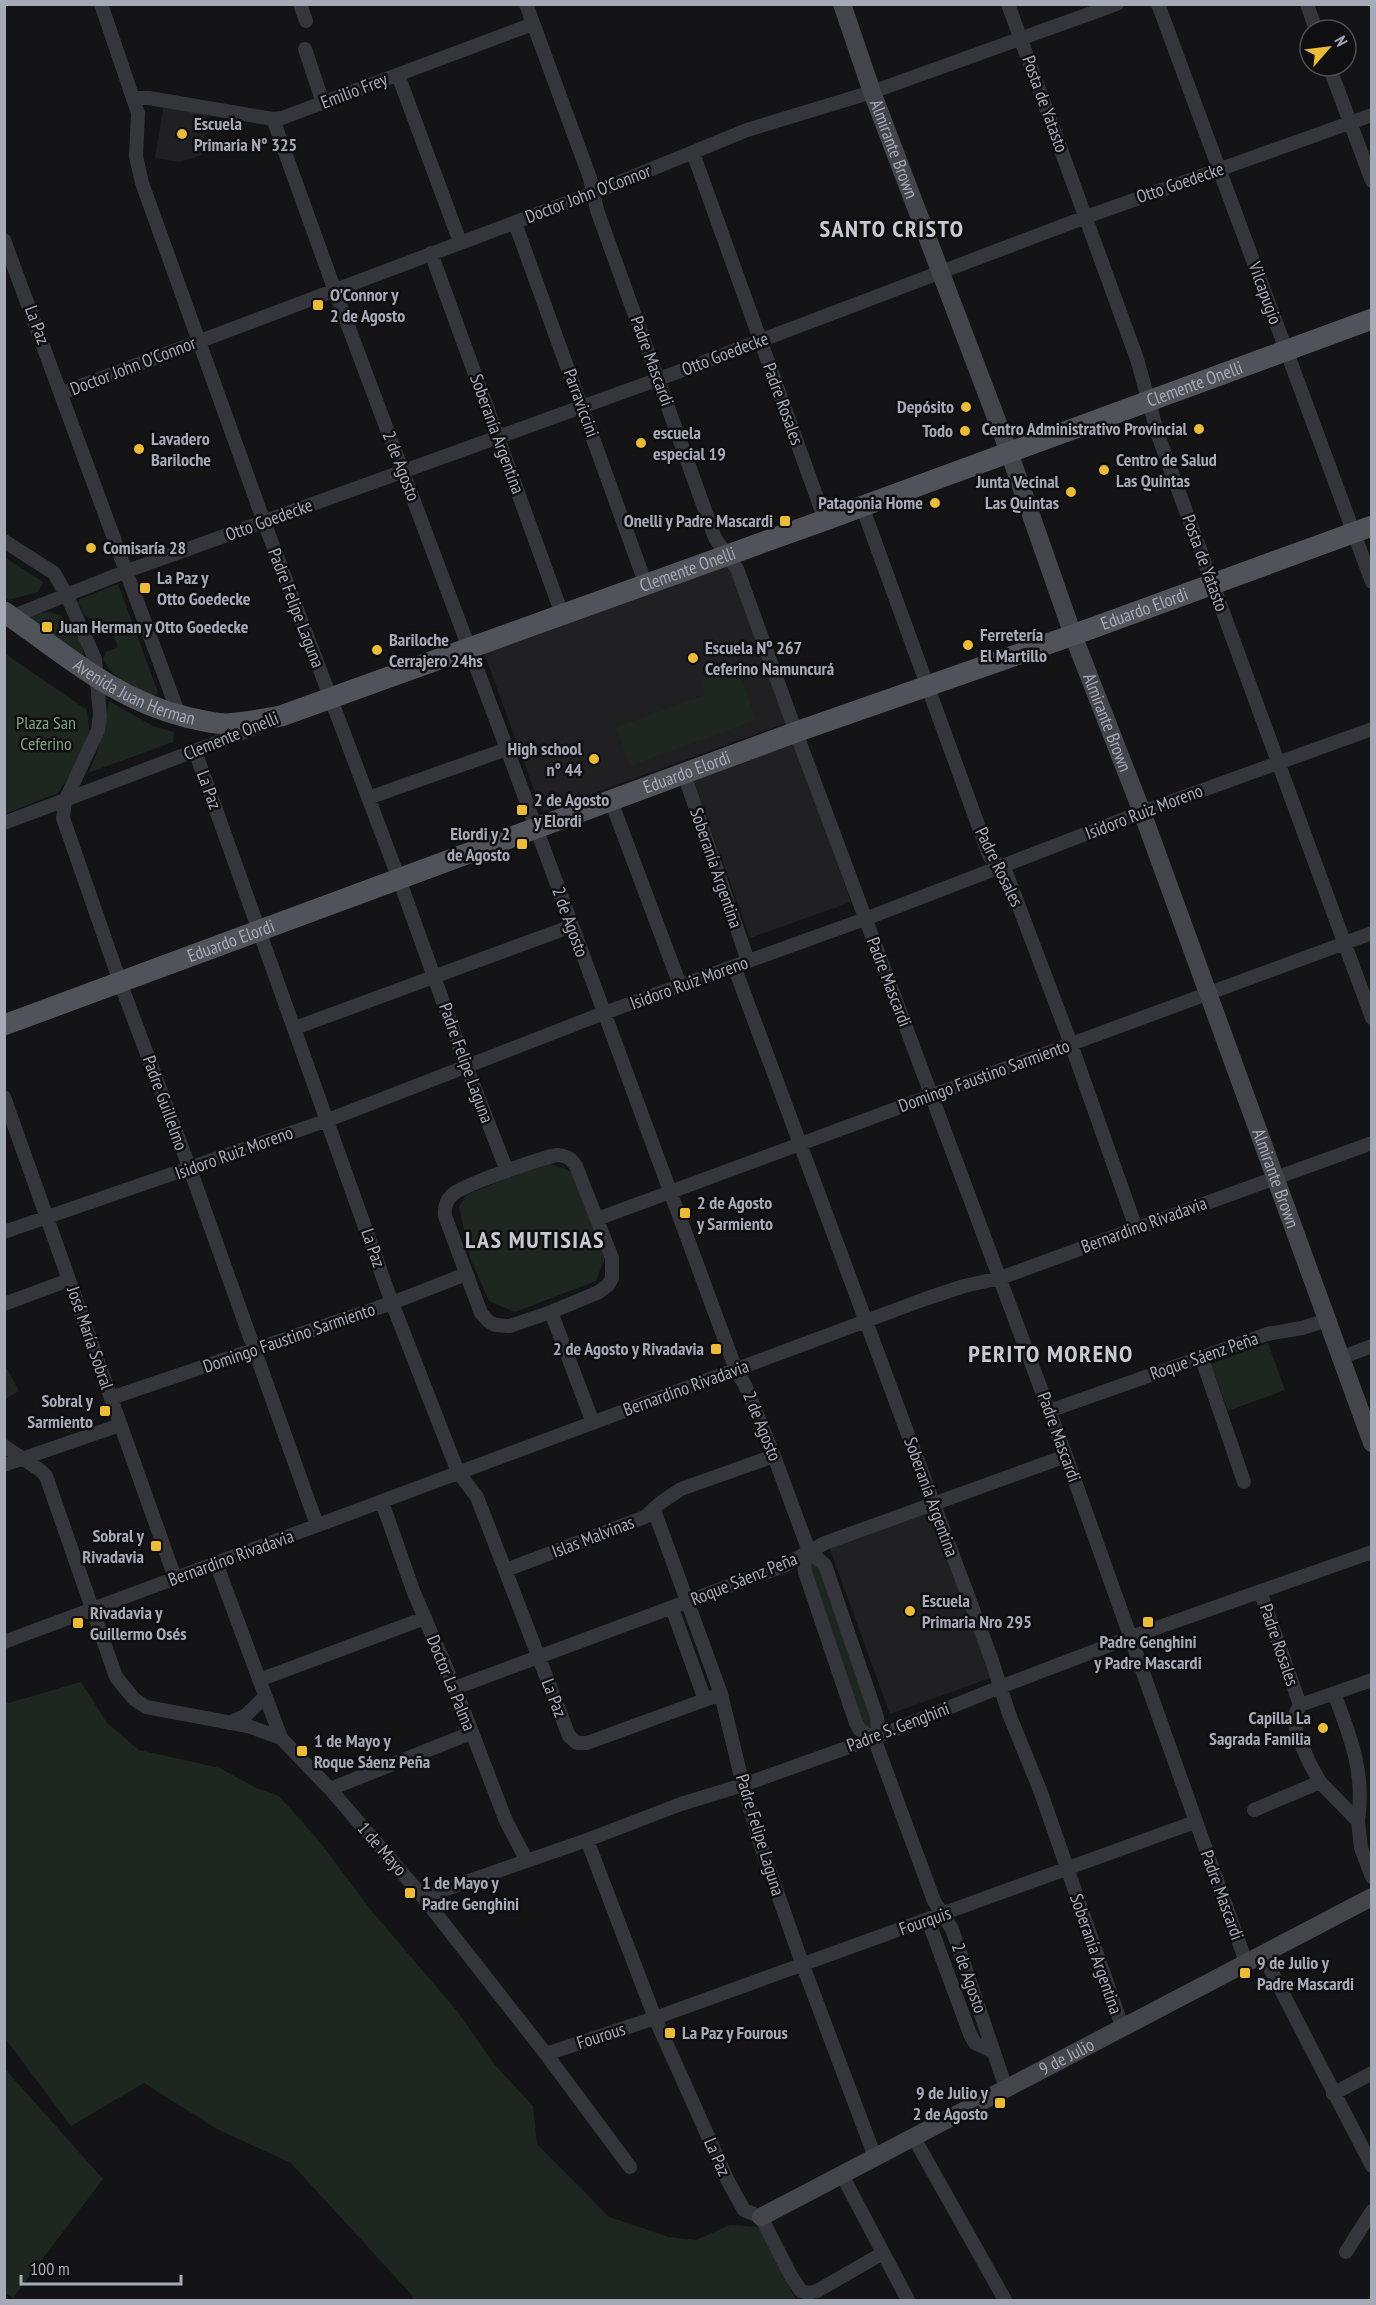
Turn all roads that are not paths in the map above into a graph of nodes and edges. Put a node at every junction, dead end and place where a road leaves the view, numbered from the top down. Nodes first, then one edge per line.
1 (101, 4) edge
2 (300, 4) edge
3 (526, 4) edge
4 (842, 4) edge
5 (1008, 4) edge
6 (1117, 4) edge
7 (1158, 4) edge
8 (306, 21) dead end
9 (533, 24) junction
10 (1020, 38) junction
11 (305, 49) dead end
12 (399, 75) junction
13 (1333, 78) edge
14 (872, 92) junction
15 (134, 99) junction
16 (323, 103) junction
17 (1371, 115) edge
18 (273, 119) junction
19 (1350, 123) junction
20 (693, 153) junction
21 (1220, 170) junction
22 (1371, 181) edge
23 (593, 193) junction
24 (1086, 217) junction
25 (515, 223) junction
26 (4, 240) edge
27 (460, 242) junction
28 (431, 254) junction
29 (940, 272) junction
30 (335, 291) junction
31 (1371, 319) edge
32 (760, 340) junction
33 (200, 341) junction
34 (1286, 351) junction
35 (659, 379) junction
36 (62, 393) junction
37 (1148, 401) junction
38 (582, 406) junction
39 (498, 436) junction
40 (1009, 452) junction
41 (402, 471) junction
42 (862, 506) junction
43 (825, 520) junction
44 (264, 522) junction
45 (1362, 529) edge
46 (4, 541) edge
47 (727, 555) junction
48 (127, 571) junction
49 (1371, 582) edge
50 (1213, 584) junction
51 (646, 585) junction
52 (67, 596) junction
53 (562, 614) junction
54 (8, 615) edge
55 (1074, 635) junction
56 (469, 648) junction
57 (99, 679) junction
58 (928, 686) junction
59 (331, 699) junction
60 (179, 715) junction
61 (281, 716) junction
62 (1371, 729) edge
63 (796, 732) junction
64 (507, 749) junction
65 (195, 752) junction
66 (1277, 763) junction
67 (684, 774) junction
68 (368, 798) junction
69 (65, 801) junction
70 (611, 801) junction
71 (1142, 812) junction
72 (4, 823) edge
73 (535, 829) junction
74 (1000, 868) junction
75 (399, 879) junction
76 (865, 919) junction
77 (572, 926) junction
78 (260, 930) junction
79 (1371, 933) edge
80 (1344, 943) junction
81 (748, 962) junction
82 (734, 966) junction
83 (434, 976) junction
84 (120, 982) junction
85 (680, 986) junction
86 (1208, 994) junction
87 (604, 1013) junction
88 (1371, 1018) edge
89 (4, 1025) edge
90 (295, 1028) junction
91 (1071, 1044) junction
92 (466, 1066) junction
93 (933, 1095) junction
94 (4, 1097) edge
95 (328, 1120) junction
96 (11, 1138) edge
97 (799, 1143) junction
98 (1371, 1143) edge
99 (190, 1169) junction
100 (507, 1171) junction
101 (1275, 1178) junction
102 (671, 1191) junction
103 (47, 1218) junction
104 (597, 1219) junction
105 (1136, 1228) junction
106 (4, 1232) edge
107 (466, 1274) junction
108 (1000, 1278) junction
109 (69, 1280) junction
110 (392, 1303) junction
111 (4, 1304) edge
112 (551, 1312) junction
113 (1326, 1320) junction
114 (866, 1322) junction
115 (1371, 1346) edge
116 (254, 1351) junction
117 (1201, 1356) junction
118 (1340, 1358) junction
119 (736, 1370) junction
120 (111, 1398) junction
121 (1049, 1411) junction
122 (593, 1423) junction
123 (120, 1425) junction
124 (1371, 1443) edge
125 (4, 1446) edge
126 (1066, 1455) junction
127 (774, 1456) junction
128 (22, 1459) junction
129 (4, 1465) edge
130 (458, 1472) junction
131 (1244, 1482) dead end
132 (382, 1502) junction
133 (934, 1503) junction
134 (654, 1510) junction
135 (317, 1525) junction
136 (809, 1551) junction
137 (1371, 1552) edge
138 (216, 1563) junction
139 (506, 1570) junction
140 (175, 1578) junction
141 (1260, 1591) junction
142 (688, 1601) junction
143 (672, 1608) junction
144 (93, 1610) junction
145 (425, 1618) junction
146 (1131, 1637) junction
147 (4, 1642) edge
148 (538, 1657) junction
149 (259, 1680) junction
150 (1371, 1680) edge
151 (1000, 1687) junction
152 (455, 1688) junction
153 (1334, 1693) junction
154 (720, 1694) junction
155 (265, 1697) junction
156 (705, 1700) junction
157 (1300, 1705) junction
158 (228, 1724) junction
159 (471, 1733) junction
160 (281, 1738) junction
161 (874, 1738) junction
162 (1320, 1782) junction
163 (743, 1785) junction
164 (330, 1789) junction
165 (1254, 1810) dead end
166 (1358, 1821) junction
167 (1195, 1822) junction
168 (587, 1840) junction
169 (527, 1862) junction
170 (1067, 1868) junction
171 (1371, 1877) edge
172 (423, 1897) junction
173 (1371, 1897) edge
174 (942, 1915) junction
175 (928, 1920) junction
176 (1255, 1959) junction
177 (802, 1964) junction
178 (655, 2018) junction
179 (1122, 2029) junction
180 (994, 2052) junction
181 (546, 2054) junction
182 (1371, 2073) edge
183 (1006, 2088) junction
184 (1333, 2094) junction
185 (914, 2138) junction
186 (875, 2157) junction
187 (1371, 2166) edge
188 (630, 2167) dead end
189 (842, 2175) junction
190 (1371, 2211) edge
191 (761, 2217) junction
192 (1346, 2252) dead end
193 (883, 2253) junction
194 (908, 2301) edge
195 (1005, 2301) edge

1 - 15 street, Padre Felipe Laguna
2 - 8 street
3 - 9 street, Padre Mascardi
4 - 14 street, Almirante Brown
5 - 10 street, Posta de Yatasto
6 - 10 street, Doctor John O'Connor
7 - 21 street, Vilcapugio
9 - 12 street, Emilio Frey
9 - 23 street, Padre Mascardi
10 - 14 street, Doctor John O'Connor
10 - 24 street, Posta de Yatasto
11 - 16 street
12 - 16 street, Emilio Frey
12 - 27 street
13 - 19 street
14 - 20 street, Doctor John O'Connor
14 - 29 street, Almirante Brown
15 - 18 street, Emilio Frey
15 - 33 street, Padre Felipe Laguna
16 - 18 street, Emilio Frey
17 - 19 street, Otto Goedecke
18 - 30 street, 2 de Agosto
19 - 21 street, Otto Goedecke
19 - 22 street
20 - 23 street, Doctor John O'Connor
20 - 32 street, Padre Rosales
21 - 24 street, Otto Goedecke
21 - 34 street, Vilcapugio
23 - 25 street, Doctor John O'Connor
23 - 35 street, Padre Mascardi
24 - 29 street, Otto Goedecke
24 - 37 street, Posta de Yatasto
25 - 27 street, Doctor John O'Connor
25 - 38 street, Parraviccini
26 - 36 street, La Paz
27 - 28 street, Doctor John O'Connor
28 - 30 street, Doctor John O'Connor
28 - 39 street, Soberanía Argentina
29 - 32 street, Otto Goedecke
29 - 40 street, Almirante Brown
30 - 33 street, Doctor John O'Connor
30 - 41 street, 2 de Agosto
31 - 34 main road, Clemente Onelli
32 - 35 street, Otto Goedecke
32 - 43 street, Padre Rosales
33 - 36 street, Doctor John O'Connor
33 - 44 street, Padre Felipe Laguna
34 - 37 main road, Clemente Onelli
34 - 45 street, Vilcapugio
35 - 38 street, Otto Goedecke
35 - 47 street, Padre Mascardi
36 - 48 street, La Paz
37 - 40 main road, Clemente Onelli
37 - 50 street, Posta de Yatasto
38 - 39 street, Otto Goedecke
38 - 51 street, Parraviccini
39 - 41 street, Otto Goedecke
39 - 53 street, Soberanía Argentina
40 - 42 main road, Clemente Onelli
40 - 55 street, Almirante Brown
41 - 44 street, Otto Goedecke
41 - 56 street, 2 de Agosto
42 - 43 main road, Clemente Onelli
42 - 58 street, Padre Rosales
43 - 47 main road, Clemente Onelli
44 - 48 street, Otto Goedecke
44 - 59 street, Padre Felipe Laguna
45 - 49 street, Vilcapugio
45 - 50 main road, Eduardo Elordi
46 - 52 street, Padre Guillelmo
47 - 51 main road, Clemente Onelli
47 - 63 street, Padre Mascardi
48 - 52 street, Otto Goedecke
48 - 60 street, La Paz
50 - 55 main road, Eduardo Elordi
50 - 66 street, Posta de Yatasto
51 - 53 main road, Clemente Onelli
52 - 54 street, Otto Goedecke
52 - 57 street, Padre Guillelmo
53 - 56 main road, Clemente Onelli
54 - 57 main road, Avenida Juan Herman
55 - 58 main road, Eduardo Elordi
55 - 71 street, Almirante Brown
56 - 59 main road, Clemente Onelli
56 - 64 street, 2 de Agosto
57 - 60 main road, Avenida Juan Herman
57 - 69 street, Padre Guillelmo
58 - 63 main road, Eduardo Elordi
58 - 74 street, Padre Rosales
59 - 61 main road, Clemente Onelli
59 - 68 street, Padre Felipe Laguna
60 - 61 main road, Avenida Juan Herman
61 - 65 street, Clemente Onelli
62 - 66 street, Isidoro Ruiz Moreno
63 - 67 main road, Eduardo Elordi
63 - 76 street, Padre Mascardi
64 - 68 street
64 - 73 street, 2 de Agosto
65 - 69 street, Clemente Onelli
65 - 78 street, La Paz
66 - 71 street, Isidoro Ruiz Moreno
66 - 80 street, Posta de Yatasto
67 - 70 main road, Eduardo Elordi
67 - 81 street, Soberanía Argentina
68 - 75 street, Padre Felipe Laguna
69 - 72 street, Clemente Onelli
69 - 84 street, Padre Guillelmo
70 - 73 main road, Eduardo Elordi
70 - 85 street
71 - 74 street, Isidoro Ruiz Moreno
71 - 86 street, Almirante Brown
73 - 75 main road, Eduardo Elordi
73 - 77 street, 2 de Agosto
74 - 76 street, Isidoro Ruiz Moreno
74 - 91 street, Padre Rosales
75 - 78 main road, Eduardo Elordi
75 - 83 street, Padre Felipe Laguna
76 - 81 street, Isidoro Ruiz Moreno
76 - 93 street, Padre Mascardi
77 - 83 street
77 - 87 street, 2 de Agosto
78 - 84 main road, Eduardo Elordi
78 - 90 street, La Paz
79 - 80 street, Domingo Faustino Sarmiento
80 - 86 street, Domingo Faustino Sarmiento
80 - 88 street, Posta de Yatasto
81 - 82 street, Isidoro Ruiz Moreno
82 - 85 street, Isidoro Ruiz Moreno
82 - 97 street, Soberanía Argentina
83 - 90 street
83 - 92 street, Padre Felipe Laguna
84 - 89 main road, Eduardo Elordi
84 - 99 street, Padre Guillelmo
85 - 87 street, Isidoro Ruiz Moreno
86 - 91 street, Domingo Faustino Sarmiento
86 - 101 street, Almirante Brown
87 - 92 street, Isidoro Ruiz Moreno
87 - 102 street, 2 de Agosto
90 - 95 street, La Paz
91 - 93 street, Domingo Faustino Sarmiento
91 - 105 street, Padre Rosales
92 - 95 street, Isidoro Ruiz Moreno
92 - 100 street, Padre Felipe Laguna
93 - 97 street, Domingo Faustino Sarmiento
93 - 108 street, Padre Mascardi
94 - 96 street, José María Sobral
95 - 99 street, Isidoro Ruiz Moreno
95 - 110 street, La Paz
96 - 103 street, José María Sobral
97 - 102 street, Domingo Faustino Sarmiento
97 - 114 street, Soberanía Argentina
98 - 101 street, Bernardino Rivadavia
99 - 103 street, Isidoro Ruiz Moreno
99 - 116 street, Padre Guillelmo
100 - 104 street
100 - 107 street
101 - 105 street, Bernardino Rivadavia
101 - 113 street, Almirante Brown
102 - 104 street, Domingo Faustino Sarmiento
102 - 119 street, 2 de Agosto
103 - 106 street, Isidoro Ruiz Moreno
103 - 109 street, José María Sobral
104 - 112 street
105 - 108 street, Bernardino Rivadavia
107 - 110 street, Domingo Faustino Sarmiento
107 - 112 street
108 - 114 street, Bernardino Rivadavia
108 - 121 street, Padre Mascardi
109 - 111 street
109 - 120 street, José María Sobral
110 - 116 street, Domingo Faustino Sarmiento
110 - 130 street, La Paz
112 - 122 street
113 - 117 street, Roque Sáenz Peña
113 - 118 street, Almirante Brown
114 - 119 street, Bernardino Rivadavia
114 - 133 street, Soberanía Argentina
115 - 118 street
116 - 120 street, Domingo Faustino Sarmiento
116 - 135 street, Padre Guillelmo
117 - 121 street, Roque Sáenz Peña
117 - 131 street
118 - 124 street, Almirante Brown
119 - 122 street, Bernardino Rivadavia
119 - 127 street, 2 de Agosto
120 - 123 street, José María Sobral
121 - 126 street, Padre Mascardi
122 - 130 street, Bernardino Rivadavia
123 - 128 street
123 - 140 street, José María Sobral
125 - 128 street, 1 de Mayo
126 - 133 street, Roque Sáenz Peña
126 - 146 street, Padre Mascardi
127 - 134 street, Islas Malvinas
127 - 136 street, 2 de Agosto
128 - 129 street
128 - 144 street, 1 de Mayo
130 - 132 street, Bernardino Rivadavia
130 - 139 street, La Paz
132 - 135 street, Bernardino Rivadavia
132 - 145 street, Doctor La Palma
133 - 136 street, Roque Sáenz Peña
133 - 151 street, Soberanía Argentina
134 - 139 street, Islas Malvinas
134 - 142 street, Padre Felipe Laguna
135 - 138 street, Bernardino Rivadavia
136 - 142 street, Roque Sáenz Peña
136 - 161 street, 2 de Agosto
136 - 161 street, 2 de Agosto
137 - 141 street, Padre S. Genghini
138 - 140 street, Bernardino Rivadavia
138 - 149 street
139 - 148 street, La Paz
140 - 144 street, Bernardino Rivadavia
141 - 146 street, Padre S. Genghini
141 - 157 street, Padre Rosales
142 - 143 street, Roque Sáenz Peña
142 - 154 street, Padre Felipe Laguna
143 - 148 street, Roque Sáenz Peña
143 - 156 street
144 - 147 street, Bernardino Rivadavia
144 - 158 street, 1 de Mayo
145 - 149 street
145 - 152 street, Doctor La Palma
146 - 151 street, Padre S. Genghini
146 - 167 street, Padre Mascardi
148 - 152 street, Roque Sáenz Peña
148 - 156 street, La Paz
149 - 155 street
150 - 153 street
151 - 161 street, Padre S. Genghini
151 - 170 street, Soberanía Argentina
152 - 159 street, Doctor La Palma
153 - 157 street
153 - 166 street
154 - 156 street
154 - 163 street, Padre Felipe Laguna
155 - 158 street
155 - 160 street
157 - 162 street, Padre Rosales
158 - 160 street, 1 de Mayo
159 - 164 street
159 - 169 street, Doctor La Palma
160 - 164 street, 1 de Mayo
161 - 163 street, Padre S. Genghini
161 - 174 street, 2 de Agosto
162 - 165 street
162 - 166 street, Padre Rosales
163 - 168 street, Padre S. Genghini
163 - 177 street, Padre Felipe Laguna
164 - 172 street, 1 de Mayo
166 - 171 street
167 - 170 street, Fourquis
167 - 176 street, Padre Mascardi
168 - 169 street, Padre S. Genghini
168 - 178 street, La Paz
169 - 172 street, Padre S. Genghini
170 - 174 street, Fourquis
170 - 179 street, Soberanía Argentina
172 - 181 street, 1 de Mayo
173 - 176 street, 9 de Julio
174 - 175 street, Fourquis
174 - 180 street, 2 de Agosto
175 - 177 street, Fourquis
175 - 180 street, 2 de Agosto
176 - 179 street, 9 de Julio
176 - 184 street, Padre Mascardi
177 - 178 street, Fourquis
177 - 186 street, Padre Felipe Laguna
178 - 181 street, Fourous
178 - 191 street, La Paz
179 - 183 street, 9 de Julio
180 - 183 street, 2 de Agosto
181 - 188 street, 1 de Mayo
182 - 184 street
183 - 185 street, 9 de Julio
184 - 187 street, Padre Mascardi
185 - 186 street, 9 de Julio
185 - 195 street
186 - 189 street, 9 de Julio
189 - 191 street, 9 de Julio
189 - 193 street
190 - 192 street
191 - 193 street, La Paz
193 - 194 street

